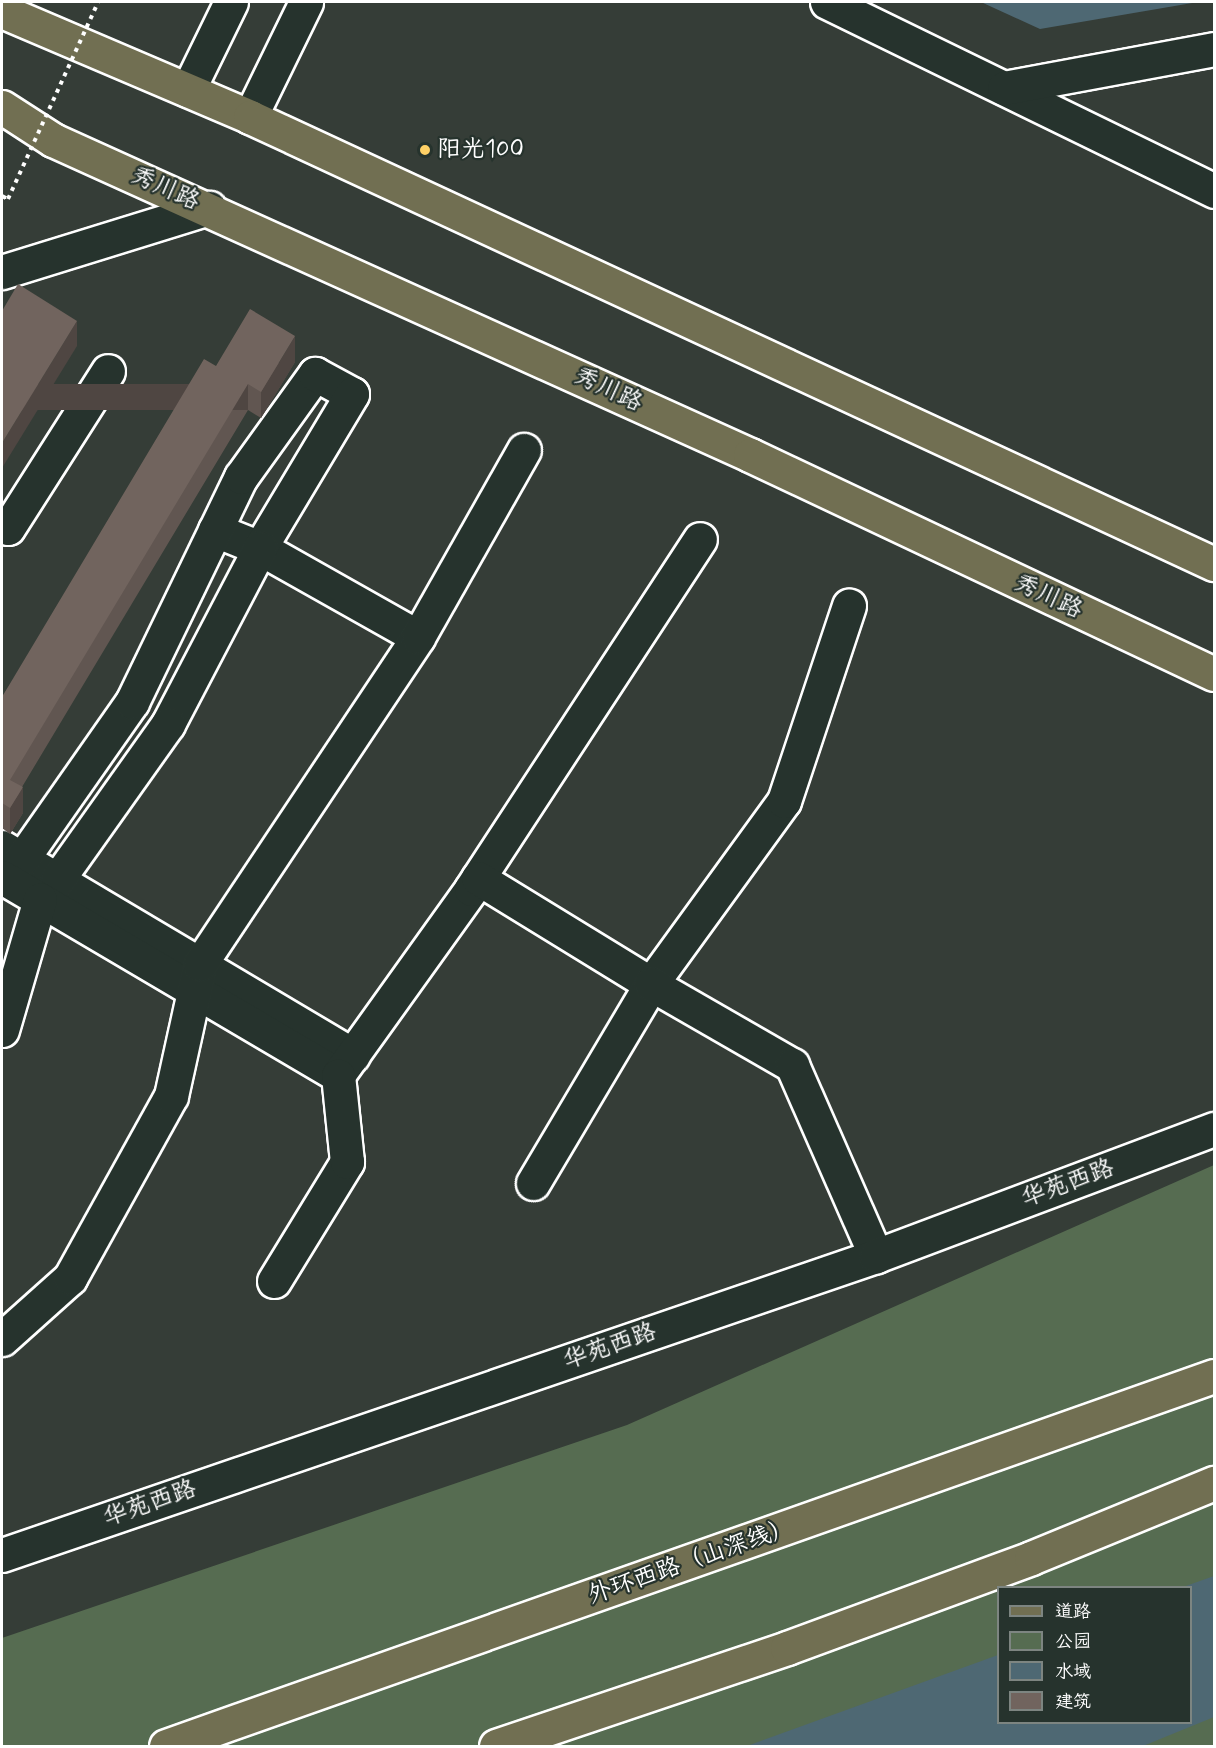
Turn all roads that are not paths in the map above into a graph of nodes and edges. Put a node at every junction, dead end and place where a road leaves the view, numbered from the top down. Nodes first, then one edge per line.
1 (10, 2) edge
2 (231, 2) edge
3 (306, 2) edge
4 (827, 2) edge
5 (2, 10) edge
6 (50, 29) junction
7 (1215, 49) edge
8 (1004, 88) junction
9 (188, 90) junction
10 (2, 106) edge
11 (250, 117) junction
12 (2, 124) edge
13 (53, 140) junction
14 (1215, 191) edge
15 (209, 208) junction
16 (2, 272) edge
17 (108, 371) dead end
18 (525, 450) dead end
19 (2, 526) edge
20 (215, 530) junction
21 (700, 539) dead end
22 (260, 548) junction
23 (1215, 564) edge
24 (849, 606) dead end
25 (418, 638) junction
26 (1215, 674) edge
27 (8, 861) edge
28 (478, 878) junction
29 (48, 890) junction
30 (197, 977) junction
31 (651, 984) junction
32 (2, 1030) edge
33 (345, 1065) junction
34 (1215, 1129) edge
35 (533, 1183) dead end
36 (876, 1256) junction
37 (274, 1281) dead end
38 (2, 1339) edge
39 (1215, 1376) edge
40 (1215, 1483) edge
41 (2, 1555) edge
42 (166, 1746) edge
43 (496, 1746) edge

1 - 6 street
2 - 9 street
3 - 11 street
4 - 8 street
5 - 6 main road
6 - 9 main road
7 - 8 street
8 - 14 street
9 - 11 main road
10 - 13 main road, 秀川路
11 - 23 main road
12 - 13 street
13 - 15 main road, 秀川路
15 - 16 street
15 - 26 main road, 秀川路
17 - 19 street
18 - 25 street
20 - 22 street
20 - 22 street
20 - 27 street
21 - 28 street
22 - 25 street
22 - 29 street
24 - 31 street
25 - 30 street
27 - 29 street
28 - 31 street
28 - 33 street
29 - 30 street
29 - 32 street
30 - 33 street
30 - 38 street
31 - 35 street
31 - 36 street
33 - 37 street
34 - 36 street, 华苑西路
36 - 41 street, 华苑西路
39 - 42 main road, 外环西路（山深线）
40 - 43 main road

